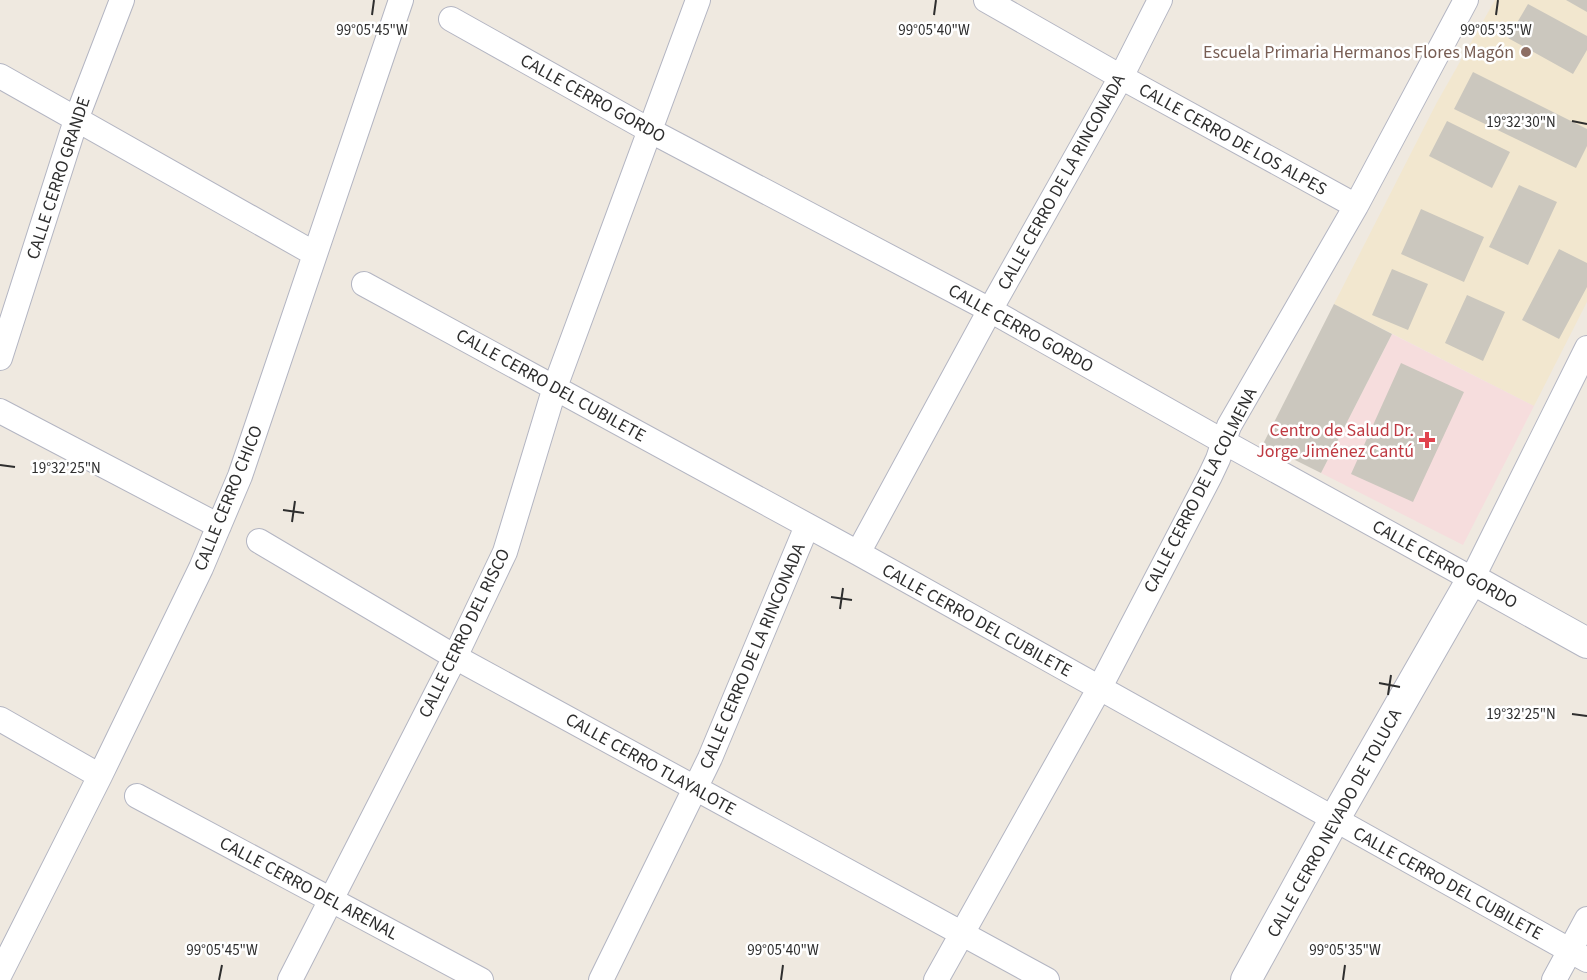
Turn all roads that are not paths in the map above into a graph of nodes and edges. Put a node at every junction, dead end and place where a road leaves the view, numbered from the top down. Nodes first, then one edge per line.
1 (122, 0) edge
2 (401, 0) edge
3 (698, 0) edge
4 (986, 0) edge
5 (1160, 0) edge
6 (1459, 3) edge
7 (451, 19) dead end
8 (0, 76) edge
9 (1121, 77) junction
10 (76, 117) junction
11 (649, 130) junction
12 (1356, 206) junction
13 (315, 254) junction
14 (364, 284) dead end
15 (990, 310) junction
16 (1587, 348) edge
17 (0, 358) edge
18 (555, 387) junction
19 (0, 411) edge
20 (1224, 442) junction
21 (219, 526) junction
22 (807, 526) junction
23 (259, 541) dead end
24 (858, 553) junction
25 (1472, 579) junction
26 (1587, 643) edge
27 (455, 657) junction
28 (1099, 688) junction
29 (0, 719) edge
30 (100, 776) junction
31 (695, 788) junction
32 (137, 796) dead end
33 (1334, 820) junction
34 (330, 899) junction
35 (1587, 920) edge
36 (961, 933) junction
37 (1578, 955) edge
38 (0, 974) edge
39 (290, 980) edge
40 (481, 980) edge
41 (601, 980) edge
42 (936, 980) edge
43 (1047, 980) edge
44 (1246, 980) edge
45 (1554, 980) edge

1 - 10 street, CALLE CERRO GRANDE
2 - 13 street, CALLE CERRO CHICO
3 - 11 street, CALLE CERRO DEL RISCO
4 - 9 street, CALLE CERRO DE LOS ALPES
5 - 9 street, CALLE CERRO DE LA RINCONADA
6 - 12 street, CALLE CERRO DE LA COLMENA
7 - 11 street, CALLE CERRO GORDO
8 - 10 street
9 - 12 street, CALLE CERRO DE LOS ALPES
9 - 15 street, CALLE CERRO DE LA RINCONADA
10 - 13 street
10 - 17 street, CALLE CERRO GRANDE
11 - 15 street, CALLE CERRO GORDO
11 - 18 street, CALLE CERRO DEL RISCO
12 - 20 street, CALLE CERRO DE LA COLMENA
13 - 21 street, CALLE CERRO CHICO
14 - 18 street, CALLE CERRO DEL CUBILETE
15 - 20 street, CALLE CERRO GORDO
15 - 24 street, CALLE CERRO DE LA RINCONADA
16 - 25 street, CALLE CERRO NEVADO DE TOLUCA
18 - 22 street, CALLE CERRO DEL CUBILETE
18 - 27 street, CALLE CERRO DEL RISCO
19 - 21 street
20 - 25 street, CALLE CERRO GORDO
20 - 28 street, CALLE CERRO DE LA COLMENA
21 - 30 street, CALLE CERRO CHICO
22 - 24 street, CALLE CERRO DEL CUBILETE
22 - 31 street, CALLE CERRO DE LA RINCONADA
23 - 27 street, CALLE CERRO TLAYALOTE
24 - 28 street, CALLE CERRO DEL CUBILETE
25 - 26 street, CALLE CERRO GORDO
25 - 33 street, CALLE CERRO NEVADO DE TOLUCA
27 - 31 street, CALLE CERRO TLAYALOTE
27 - 34 street, CALLE CERRO DEL RISCO
28 - 33 street, CALLE CERRO DEL CUBILETE
28 - 36 street, CALLE CERRO DE LA COLMENA
29 - 30 street
30 - 38 street, CALLE CERRO CHICO
31 - 36 street, CALLE CERRO TLAYALOTE
31 - 41 street, CALLE CERRO DE LA RINCONADA
32 - 34 street, CALLE CERRO DEL ARENAL
33 - 37 street, CALLE CERRO DEL CUBILETE
33 - 44 street, CALLE CERRO NEVADO DE TOLUCA
34 - 39 street, CALLE CERRO DEL RISCO
34 - 40 street, CALLE CERRO DEL ARENAL
35 - 37 street
36 - 42 street, CALLE CERRO DE LA COLMENA
36 - 43 street, CALLE CERRO TLAYALOTE
37 - 45 street

